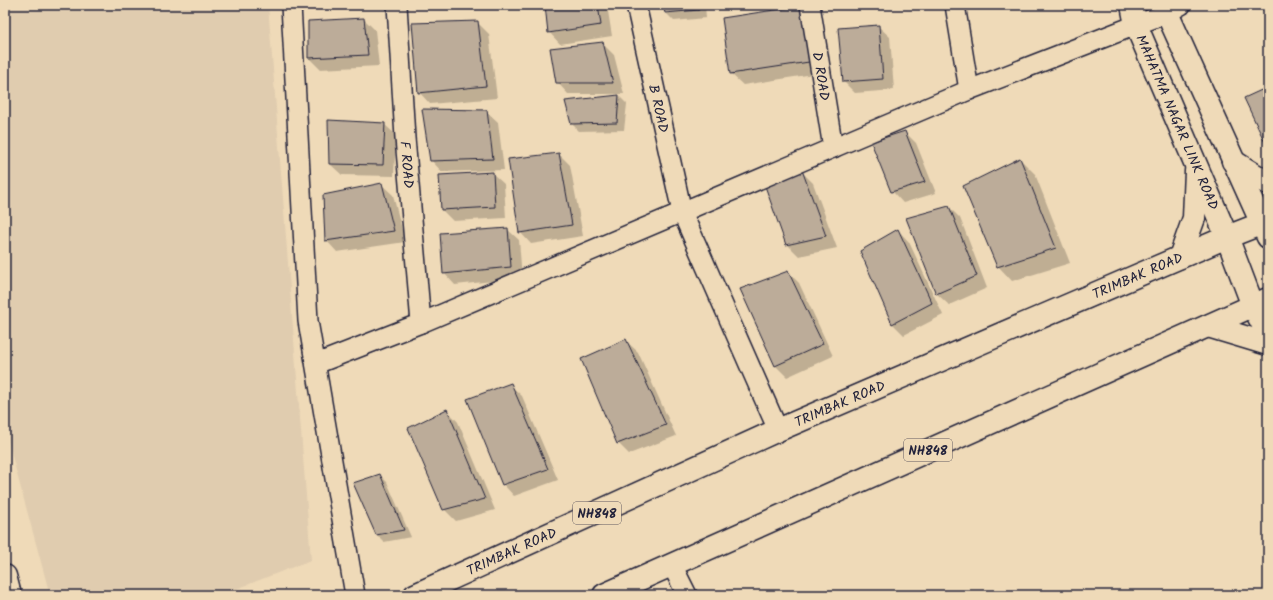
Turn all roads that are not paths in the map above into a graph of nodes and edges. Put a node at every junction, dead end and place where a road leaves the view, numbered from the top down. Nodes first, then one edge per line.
1 (291, 5) edge
2 (397, 5) edge
3 (636, 5) edge
4 (810, 5) edge
5 (955, 5) edge
6 (1171, 8) edge
7 (1134, 15) edge
8 (969, 90) junction
9 (833, 148) junction
10 (1233, 161) junction
11 (1196, 165) junction
12 (1268, 183) edge
13 (682, 212) junction
14 (1266, 227) edge
15 (1228, 237) junction
16 (1180, 257) junction
17 (1260, 302) edge
18 (421, 323) junction
19 (1208, 326) junction
20 (1268, 334) edge
21 (1268, 344) edge
22 (316, 364) junction
23 (778, 430) junction
24 (672, 565) junction
25 (5, 576) edge
26 (10, 595) edge
27 (355, 595) edge
28 (415, 595) edge
29 (604, 595) edge
30 (687, 595) edge

1 - 22 street
2 - 18 street, F ROAD
3 - 13 street, B ROAD
4 - 9 street, D ROAD
5 - 8 street
6 - 7 street
6 - 10 main road
7 - 8 street
7 - 11 main road, MAHATMA NAGAR LINK ROAD
8 - 9 street
9 - 13 street
10 - 12 main road
10 - 14 main road
11 - 15 main road, MAHATMA NAGAR LINK ROAD
11 - 16 main road
13 - 18 street
13 - 23 street, B ROAD
14 - 15 main road, TRIMBAK ROAD
15 - 16 main road, TRIMBAK ROAD
15 - 17 main road, MAHATMA NAGAR LINK ROAD
16 - 23 main road, TRIMBAK ROAD / NH848
17 - 19 main road, NH848
17 - 20 main road, MAHATMA NAGAR LINK ROAD
18 - 22 street
19 - 21 main road
19 - 24 main road, NH848
22 - 27 street
23 - 28 main road, TRIMBAK ROAD / NH848
24 - 29 main road, NH848
24 - 30 street
25 - 26 main road

